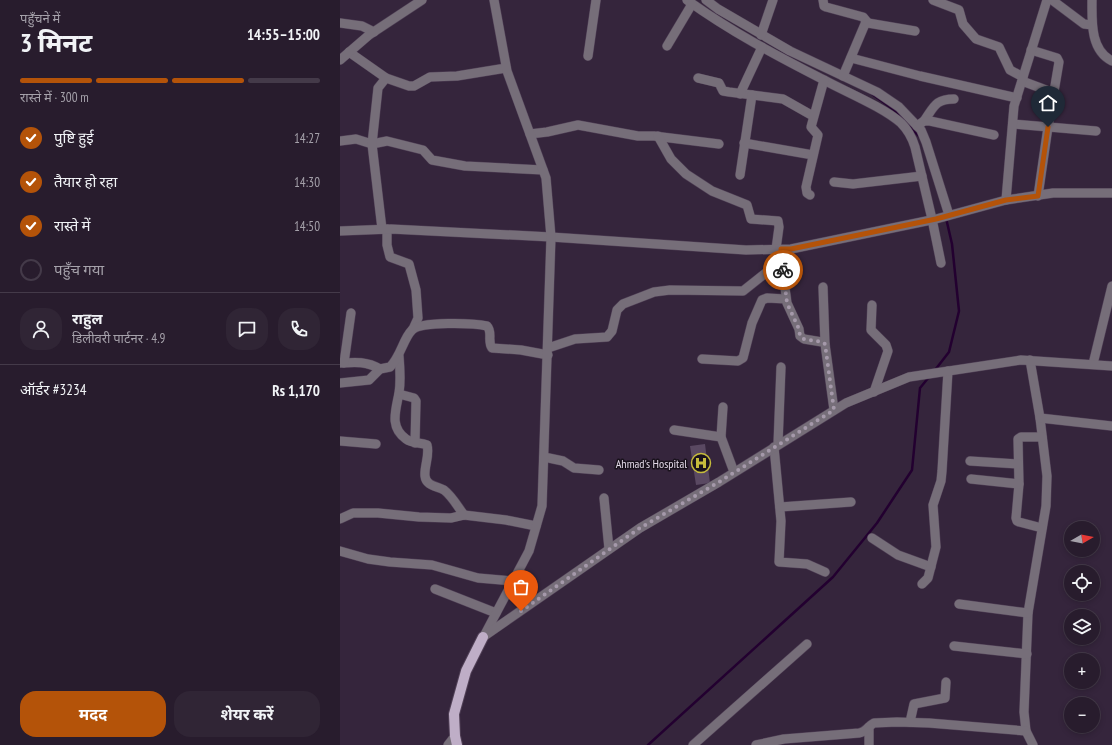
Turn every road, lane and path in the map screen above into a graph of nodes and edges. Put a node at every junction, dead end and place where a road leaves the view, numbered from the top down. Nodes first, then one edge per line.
1 (422, 0) edge
2 (494, 0) edge
3 (596, 0) edge
4 (706, 0) edge
5 (773, 0) edge
6 (823, 0) edge
7 (933, 0) edge
8 (1047, 0) edge
9 (1052, 0) edge
10 (1092, 0) edge
11 (689, 2) edge
12 (340, 23) edge
13 (868, 23) junction
14 (1092, 26) junction
15 (915, 31) dead end
16 (374, 32) junction
17 (761, 34) junction
18 (667, 46) dead end
19 (762, 47) junction
20 (1031, 50) junction
21 (349, 52) junction
22 (588, 56) dead end
23 (851, 58) junction
24 (340, 60) edge
25 (1112, 61) edge
26 (506, 68) junction
27 (844, 76) junction
28 (386, 78) junction
29 (698, 78) dead end
30 (1022, 79) junction
31 (824, 80) junction
32 (1054, 93) junction
33 (740, 94) junction
34 (752, 95) junction
35 (1017, 98) junction
36 (954, 99) dead end
37 (813, 116) junction
38 (921, 124) junction
39 (1013, 124) junction
40 (1048, 127) junction
41 (1096, 131) dead end
42 (530, 134) junction
43 (994, 135) dead end
44 (658, 136) junction
45 (340, 141) edge
46 (744, 143) junction
47 (372, 144) junction
48 (719, 144) dead end
49 (813, 155) junction
50 (543, 170) junction
51 (740, 175) dead end
52 (922, 176) junction
53 (834, 182) dead end
54 (1112, 193) edge
55 (810, 195) dead end
56 (1038, 196) junction
57 (1006, 200) junction
58 (948, 216) junction
59 (934, 219) junction
60 (384, 229) junction
61 (340, 231) edge
62 (551, 237) junction
63 (778, 249) junction
64 (782, 260) junction
65 (941, 263) dead end
66 (1112, 286) edge
67 (823, 287) dead end
68 (786, 298) junction
69 (872, 305) dead end
70 (351, 313) dead end
71 (413, 329) junction
72 (825, 344) junction
73 (548, 352) junction
74 (399, 356) junction
75 (702, 359) dead end
76 (1030, 360) junction
77 (342, 363) edge
78 (1093, 364) junction
79 (1112, 366) edge
80 (781, 367) dead end
81 (380, 369) junction
82 (945, 372) junction
83 (340, 383) edge
84 (874, 392) junction
85 (399, 394) junction
86 (723, 407) dead end
87 (834, 410) junction
88 (1040, 418) junction
89 (1112, 426) edge
90 (674, 430) dead end
91 (721, 437) junction
92 (1042, 437) junction
93 (340, 441) edge
94 (415, 443) junction
95 (376, 444) dead end
96 (776, 446) junction
97 (544, 457) junction
98 (970, 461) dead end
99 (1018, 464) junction
100 (599, 470) dead end
101 (734, 472) junction
102 (971, 479) dead end
103 (1019, 484) junction
104 (604, 498) dead end
105 (851, 502) dead end
106 (780, 507) junction
107 (464, 515) junction
108 (340, 518) edge
109 (536, 526) junction
110 (1042, 528) junction
111 (872, 538) dead end
112 (609, 550) junction
113 (340, 551) edge
114 (931, 567) junction
115 (825, 572) dead end
116 (513, 582) junction
117 (922, 584) dead end
118 (435, 589) dead end
119 (959, 604) dead end
120 (496, 613) junction
121 (1028, 613) junction
122 (483, 637) junction
123 (807, 644) dead end
124 (954, 646) dead end
125 (1027, 654) junction
126 (946, 682) dead end
127 (910, 722) junction
128 (869, 727) junction
129 (1026, 731) junction
130 (456, 740) edge
131 (448, 745) edge
132 (693, 745) edge
133 (756, 745) edge
134 (869, 745) edge
135 (1033, 745) edge

1 - 16 street
2 - 26 street
3 - 22 street
4 - 17 street
5 - 17 street
6 - 13 street
7 - 30 street
8 - 20 street
9 - 14 street
10 - 14 street
11 - 18 street
11 - 19 street
12 - 16 street
13 - 15 street
13 - 23 street
14 - 25 street
16 - 21 street
17 - 27 street
19 - 31 street
19 - 33 street
20 - 30 street
20 - 32 street
21 - 24 street
21 - 28 street
23 - 27 street
23 - 35 street
26 - 28 street
26 - 42 street
27 - 38 street
28 - 47 street
29 - 33 street
30 - 32 street
30 - 35 street
31 - 37 street
31 - 52 street
32 - 40 street
33 - 34 street
34 - 37 street
34 - 46 street
35 - 39 street
36 - 38 street
37 - 49 street
38 - 43 street
38 - 58 street
39 - 40 street
39 - 57 street
40 - 41 street
40 - 56 street
42 - 44 street
42 - 50 street
44 - 48 street
44 - 63 street
45 - 47 street
46 - 49 street
46 - 51 street
47 - 50 street
47 - 60 street
49 - 55 street
50 - 62 street
52 - 53 street
52 - 59 street
54 - 56 street
56 - 57 street
57 - 58 street
58 - 59 street
59 - 63 street
59 - 65 street
60 - 61 street
60 - 62 street
60 - 71 street
62 - 63 street
62 - 73 street
63 - 64 street
64 - 68 street
64 - 73 street
66 - 78 street
67 - 72 street
68 - 72 street
68 - 75 street
69 - 84 street
70 - 77 street
71 - 73 street
71 - 74 street
72 - 87 street
73 - 97 street
74 - 81 street
74 - 85 street
76 - 78 street
76 - 82 street
76 - 88 street
77 - 81 street
78 - 79 street
80 - 96 street
81 - 83 street
82 - 84 street
82 - 114 street
84 - 87 street
85 - 94 street
85 - 94 street
86 - 91 street
87 - 96 street
88 - 89 street
88 - 92 street
90 - 91 street
91 - 101 street
92 - 99 street
92 - 110 street
93 - 95 street
94 - 107 street
96 - 101 street
96 - 106 street
97 - 100 street
97 - 109 street
98 - 99 street
99 - 103 street
101 - 112 street
102 - 103 street
103 - 110 street
104 - 112 street
105 - 106 street
106 - 115 street
107 - 108 street
107 - 109 street
109 - 116 street
110 - 121 street
111 - 114 street
112 - 122 street
113 - 116 street
114 - 117 street
116 - 120 street
118 - 120 street
119 - 121 street
120 - 122 street
121 - 125 street
122 - 130 main road
123 - 132 street
124 - 125 street
125 - 129 street
126 - 127 street
127 - 128 street
127 - 129 street
128 - 133 street
128 - 134 street
129 - 135 street
130 - 131 street

